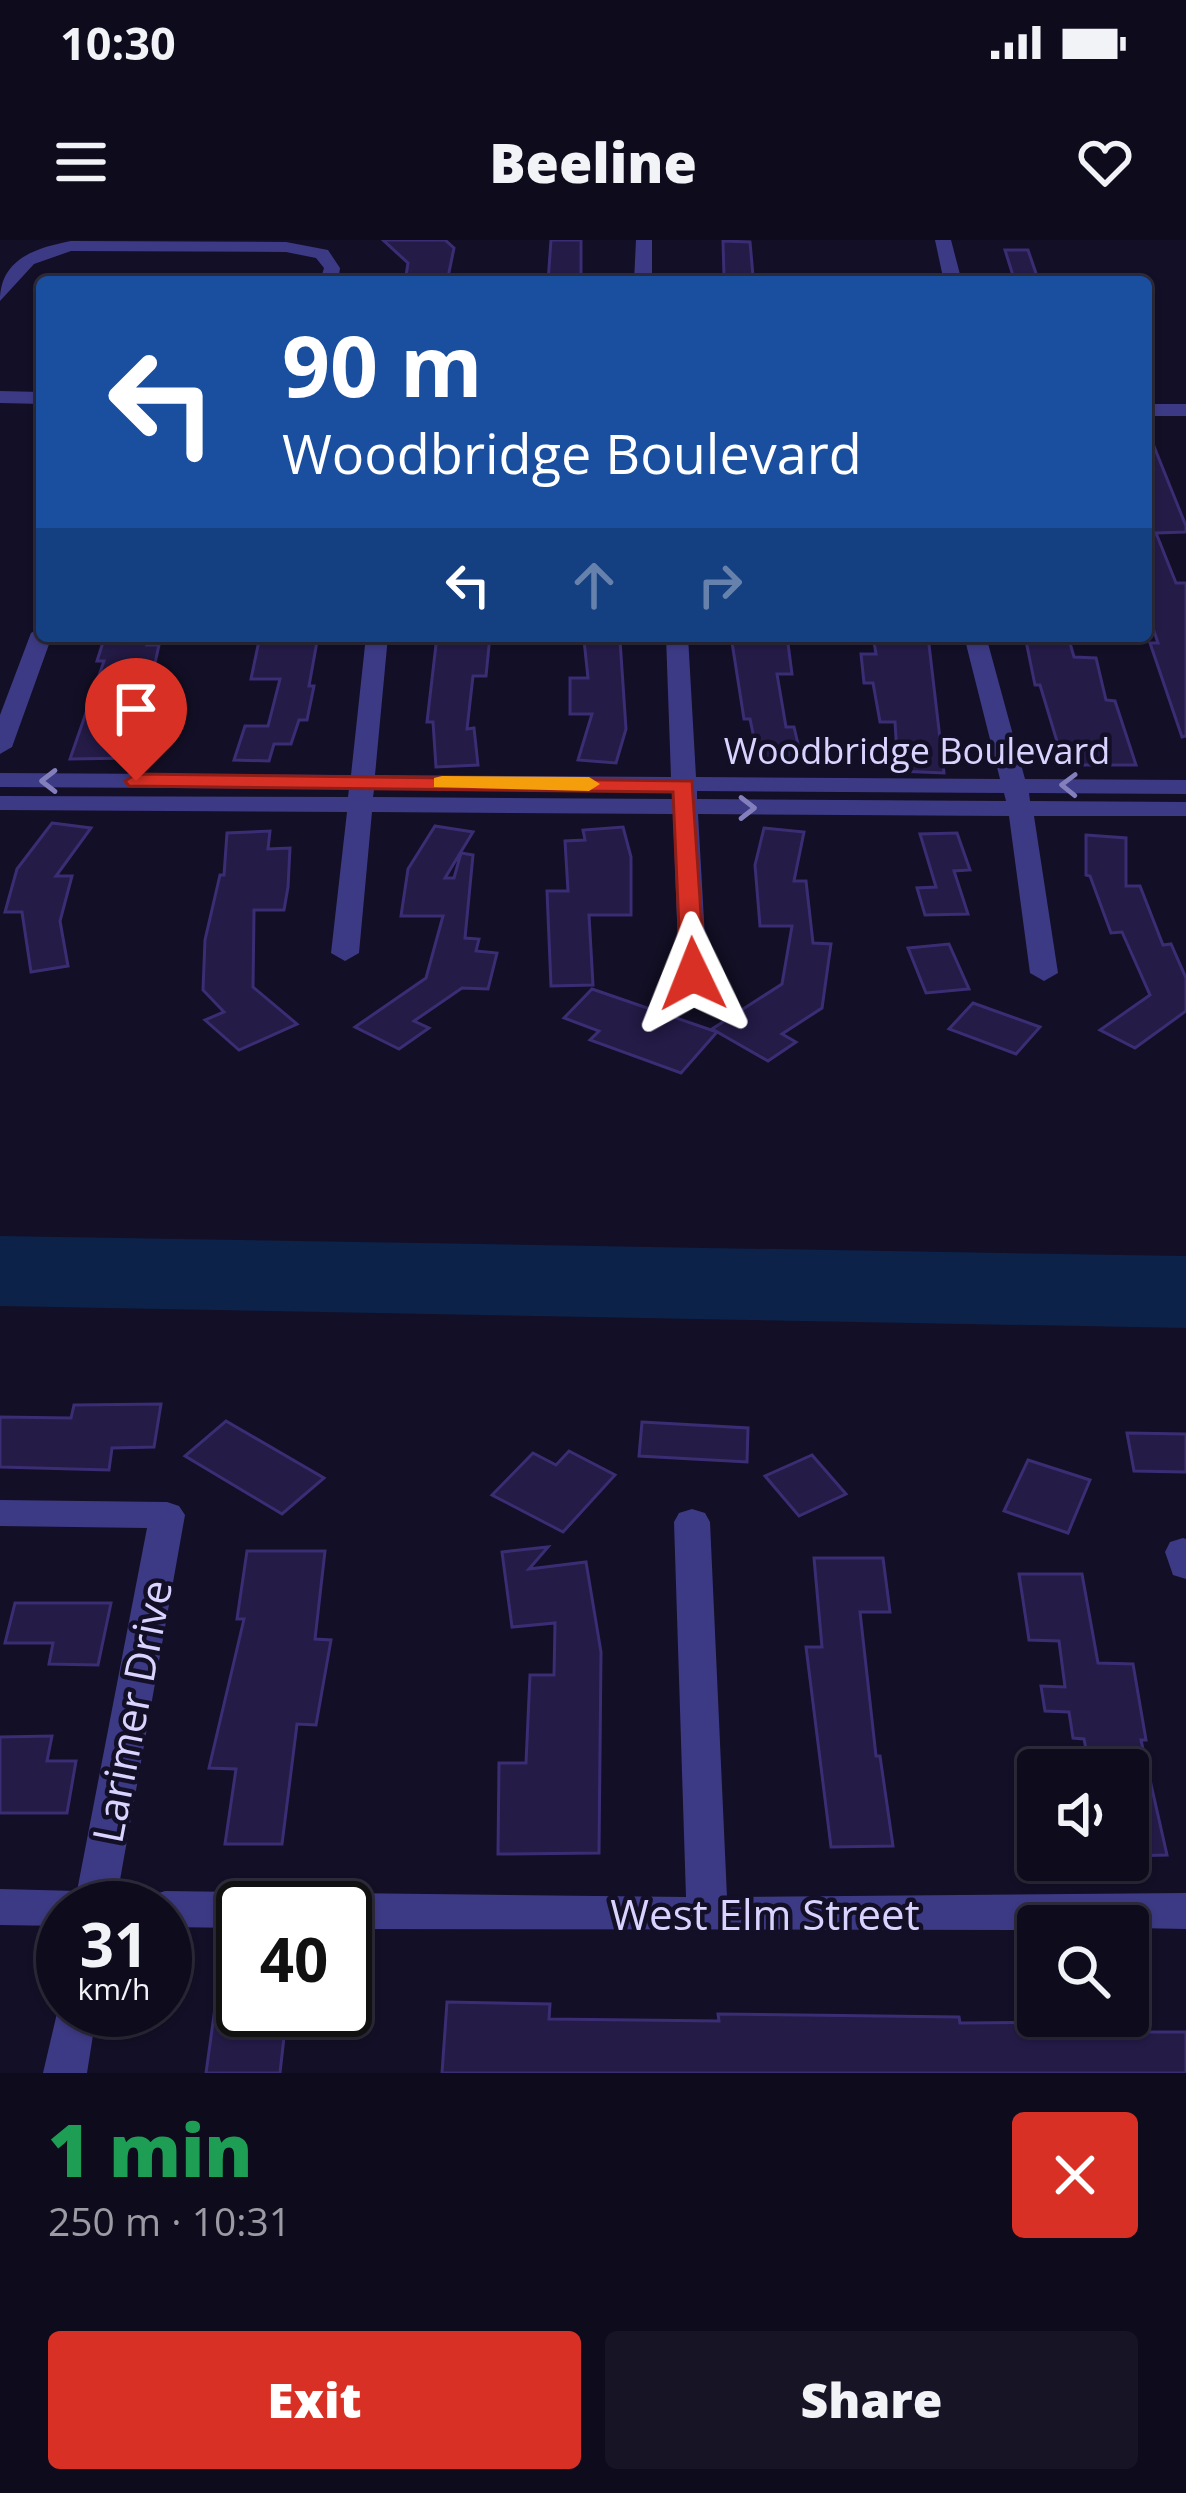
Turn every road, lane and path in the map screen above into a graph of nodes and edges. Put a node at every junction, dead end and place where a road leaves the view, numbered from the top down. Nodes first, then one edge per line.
1 (644, 240) edge
2 (943, 240) edge
3 (330, 276) edge
4 (643, 276) edge
5 (952, 276) edge
6 (0, 296) edge
7 (0, 397) edge
8 (36, 398) edge
9 (1152, 410) edge
10 (1186, 410) edge
11 (39, 642) edge
12 (377, 642) edge
13 (677, 642) edge
14 (977, 642) edge
15 (0, 747) edge
16 (0, 780) edge
17 (1186, 787) edge
18 (364, 793) junction
19 (686, 796) junction
20 (1016, 796) junction
21 (0, 803) edge
22 (1186, 809) edge
23 (345, 953) dead end
24 (1043, 973) dead end
25 (693, 974) dead end
26 (0, 1513) edge
27 (692, 1522) dead end
28 (99, 1881) edge
29 (0, 1907) edge
30 (36, 1907) edge
31 (372, 1911) edge
32 (1186, 1911) edge
33 (707, 1915) junction
34 (71, 2037) edge
35 (65, 2073) edge

1 - 4 street
2 - 5 street
3 - 6 street
7 - 8 street
9 - 10 street
11 - 15 street
12 - 18 street
13 - 19 street
14 - 20 street
18 -> 16 street, Woodbridge Boulevard
17 -> 20 street, Woodbridge Boulevard
18 - 19 street, Woodbridge Boulevard
18 - 21 street, Woodbridge Boulevard
18 - 23 street
19 - 20 street, Woodbridge Boulevard
19 - 25 street
20 - 22 street, Woodbridge Boulevard
20 - 24 street
26 - 28 street, Larimer Drive
27 - 33 street
29 - 30 street
31 - 33 street, West Elm Street
32 - 33 street, West Elm Street
34 - 35 street

